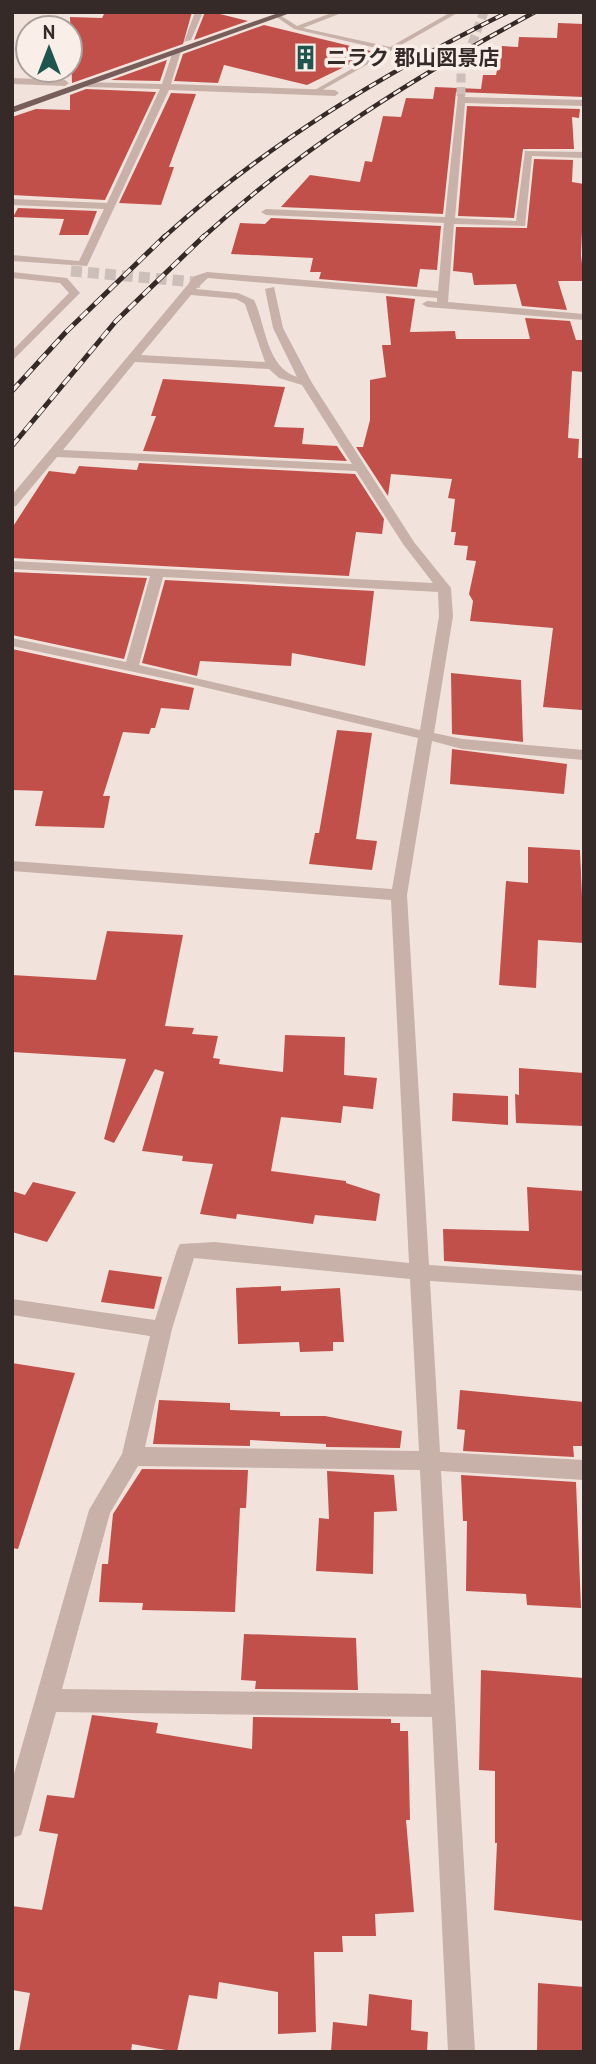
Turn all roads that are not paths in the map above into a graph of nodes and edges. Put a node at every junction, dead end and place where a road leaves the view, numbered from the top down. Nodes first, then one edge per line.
1 (199, 12) edge
2 (261, 12) edge
3 (289, 12) edge
4 (341, 12) edge
5 (456, 12) edge
6 (278, 16) junction
7 (296, 27) junction
8 (187, 40) junction
9 (390, 49) junction
10 (177, 51) junction
11 (84, 76) edge
12 (62, 84) edge
13 (86, 84) junction
14 (166, 86) junction
15 (314, 92) junction
16 (335, 93) dead end
17 (12, 101) edge
18 (584, 103) edge
19 (12, 110) edge
20 (584, 155) edge
21 (12, 202) edge
22 (111, 206) junction
23 (266, 212) dead end
24 (451, 222) junction
25 (12, 258) edge
26 (83, 264) junction
27 (12, 266) edge
28 (12, 275) edge
29 (67, 276) junction
30 (206, 283) tunnel mouth
31 (270, 289) junction
32 (186, 291) junction
33 (442, 300) junction
34 (584, 317) edge
35 (13, 357) edge
36 (131, 358) junction
37 (272, 366) junction
38 (306, 383) junction
39 (53, 453) junction
40 (359, 468) junction
41 (12, 503) edge
42 (12, 565) edge
43 (158, 573) junction
44 (444, 588) junction
45 (12, 642) edge
46 (131, 668) junction
47 (424, 737) junction
48 (584, 755) edge
49 (12, 866) edge
50 (399, 895) junction
51 (418, 1272) junction
52 (584, 1283) edge
53 (12, 1307) edge
54 (162, 1329) junction
55 (132, 1456) junction
56 (429, 1461) junction
57 (584, 1470) edge
58 (47, 1700) junction
59 (442, 1706) junction
60 (12, 1826) edge
61 (462, 2052) edge

1 - 8 street
2 - 8 main road
3 - 6 main road
4 - 7 lane
5 - 9 lane
6 - 7 lane
6 - 10 main road
7 - 9 lane
8 - 11 main road
9 - 15 lane
10 - 13 main road
10 - 14 street
12 - 17 main road
13 - 14 street
13 - 19 main road
14 - 15 street
14 - 22 street
15 - 16 street
18 - 24 street
20 - 24 street
21 - 22 street
22 - 26 street
23 - 24 street
24 - 33 street
25 - 26 street
26 - 29 street
27 - 29 street
28 - 29 street
29 - 35 street
30 - 31 street
31 - 33 street
31 - 38 street
32 - 33 street
32 - 36 street
32 - 37 street
33 - 34 street
36 - 37 street
36 - 39 street
37 - 38 street
38 - 40 street
39 - 40 street
39 - 41 street
40 - 44 street
42 - 43 street
43 - 44 street
43 - 46 street
44 - 47 street
45 - 46 street
46 - 47 street
47 - 48 street
47 - 50 street
49 - 50 street
50 - 51 street
51 - 52 street
51 - 54 street
51 - 56 street
53 - 54 street
54 - 55 street
55 - 56 street
55 - 58 street
56 - 57 street
56 - 59 street
58 - 59 street
58 - 60 street
59 - 61 street

